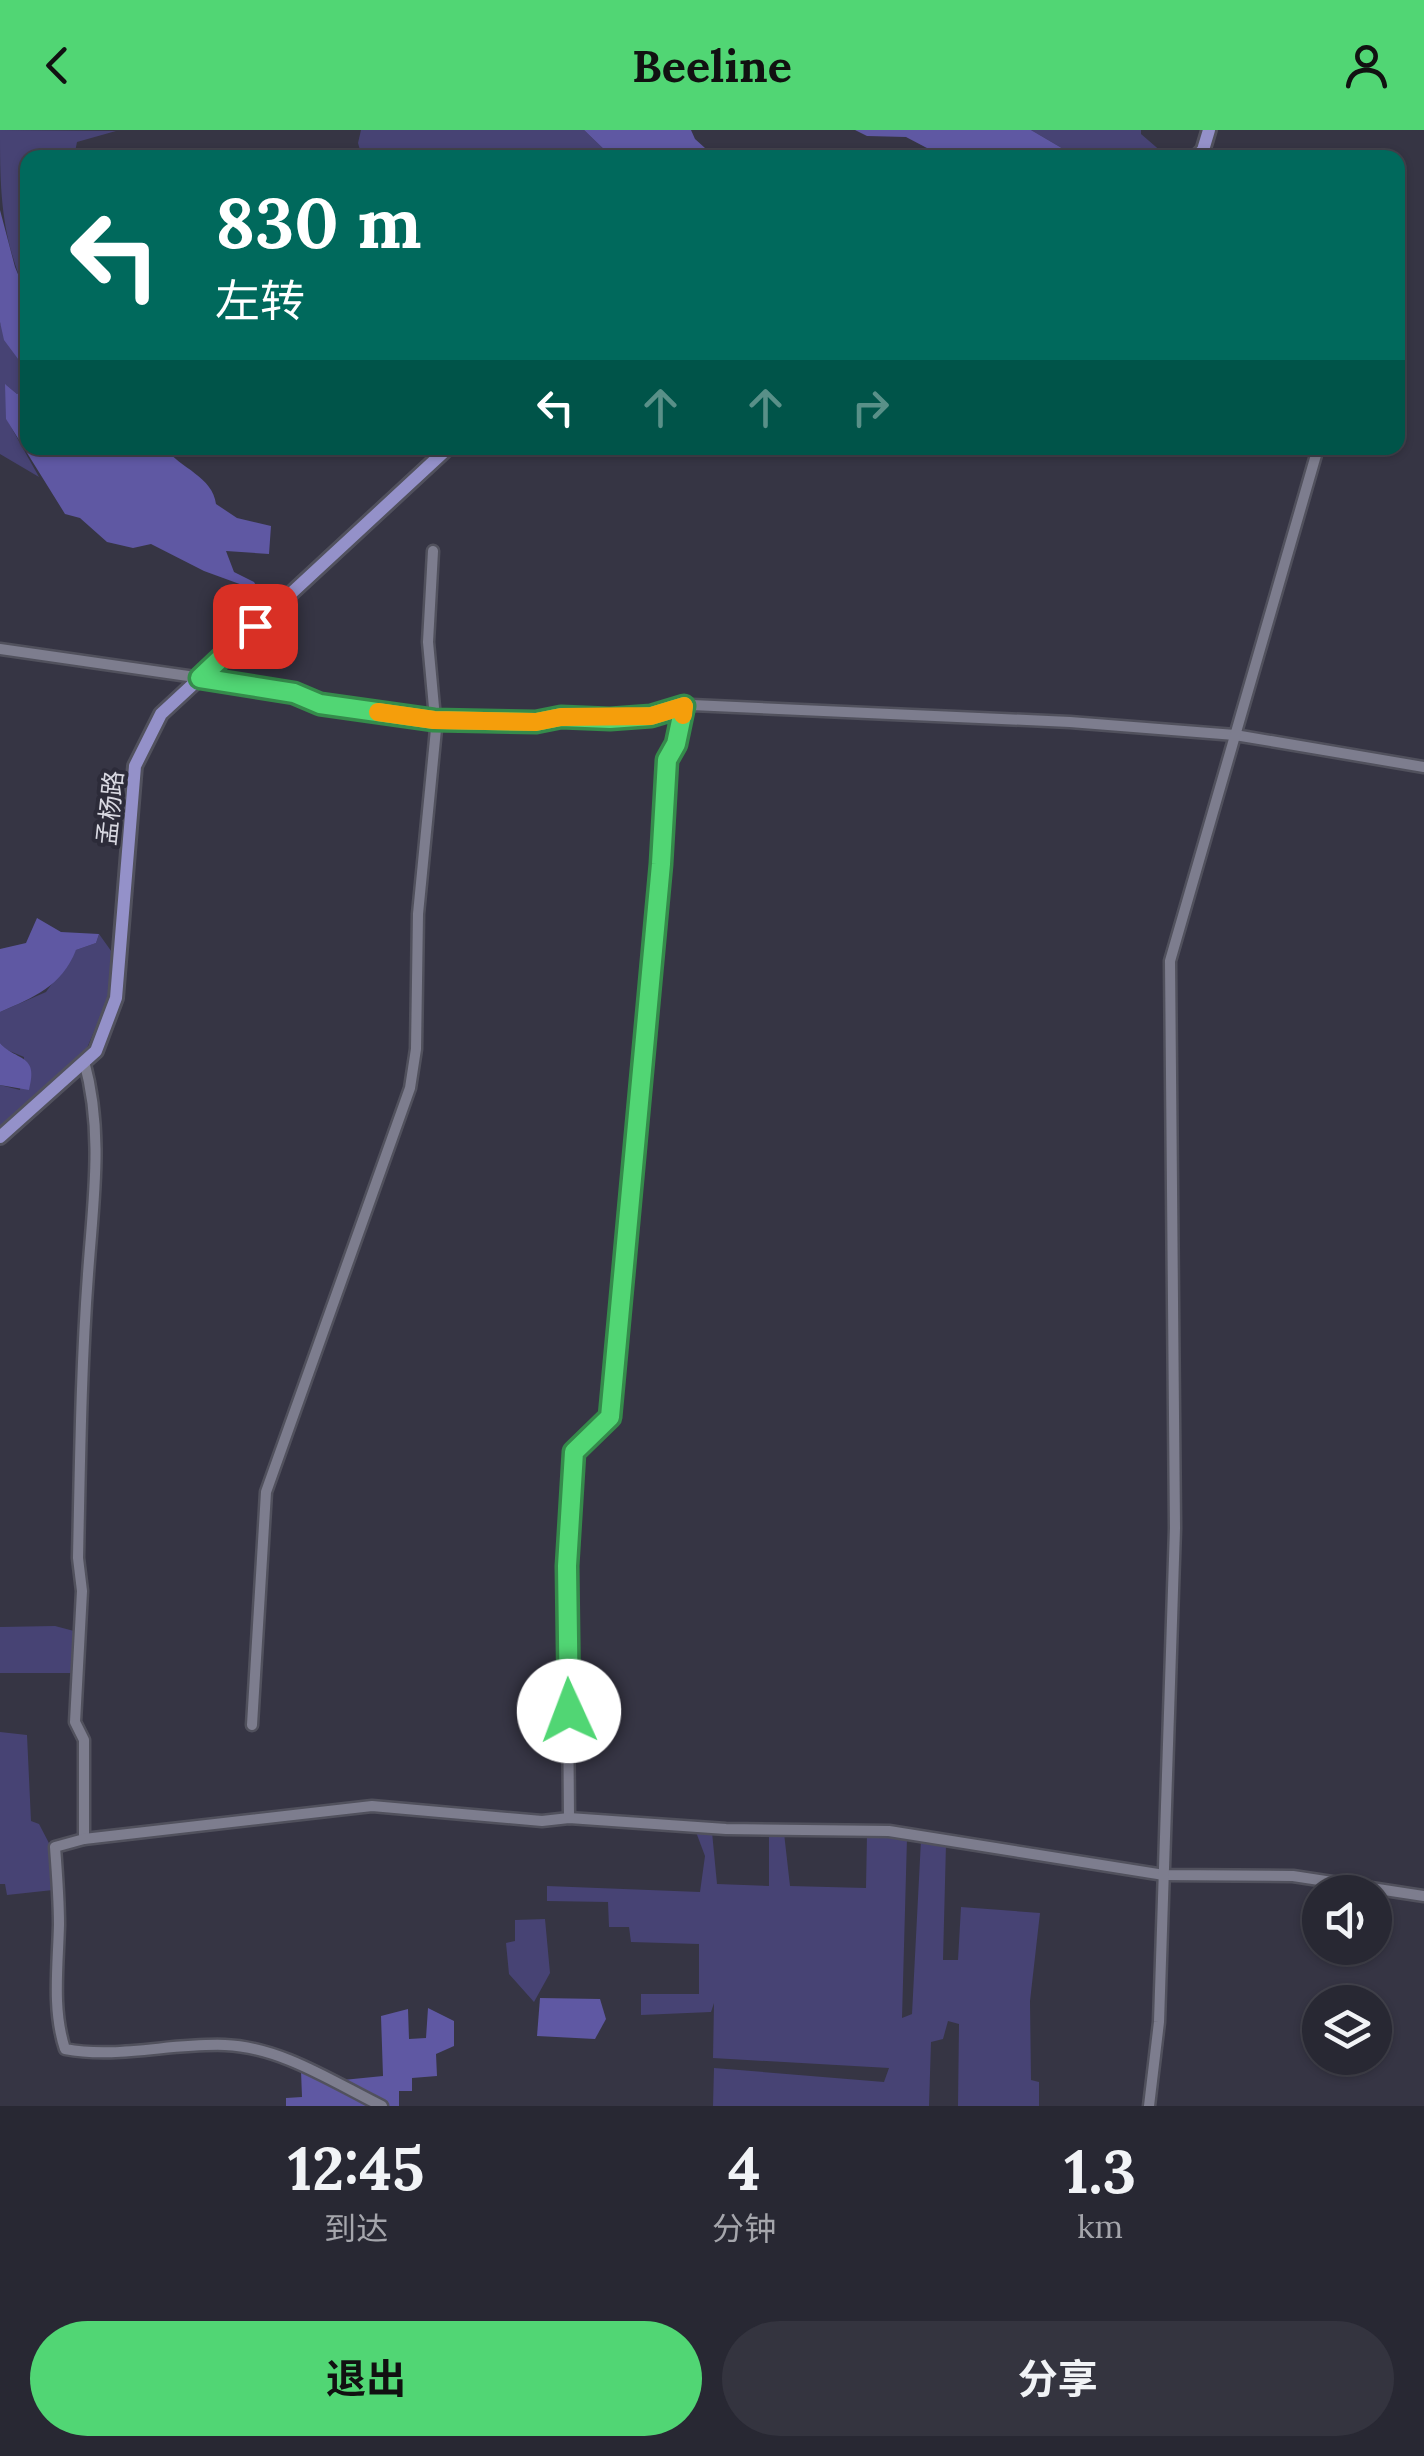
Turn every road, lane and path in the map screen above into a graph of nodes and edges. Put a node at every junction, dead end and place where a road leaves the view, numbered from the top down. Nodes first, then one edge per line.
1 (440, 455) edge
2 (1316, 455) edge
3 (432, 551) dead end
4 (0, 649) edge
5 (200, 678) junction
6 (684, 706) junction
7 (434, 720) junction
8 (680, 727) dead end
9 (1235, 735) junction
10 (1424, 767) edge
11 (84, 1061) junction
12 (0, 1137) edge
13 (252, 1725) dead end
14 (569, 1818) junction
15 (84, 1839) junction
16 (1164, 1875) junction
17 (1424, 1896) edge
18 (382, 2106) edge
19 (1150, 2106) edge

1 - 5 main road, 孟杨路
2 - 9 street
3 - 7 street
4 - 5 street
5 - 7 street
5 - 11 main road, 孟杨路
6 - 7 street
6 - 8 street
6 - 9 street
6 - 14 street
7 - 13 street
9 - 10 street
9 - 16 street
11 - 12 main road, 孟杨路
11 - 15 street
14 - 15 street
14 - 16 street
15 - 18 street
16 - 17 street
16 - 19 street

